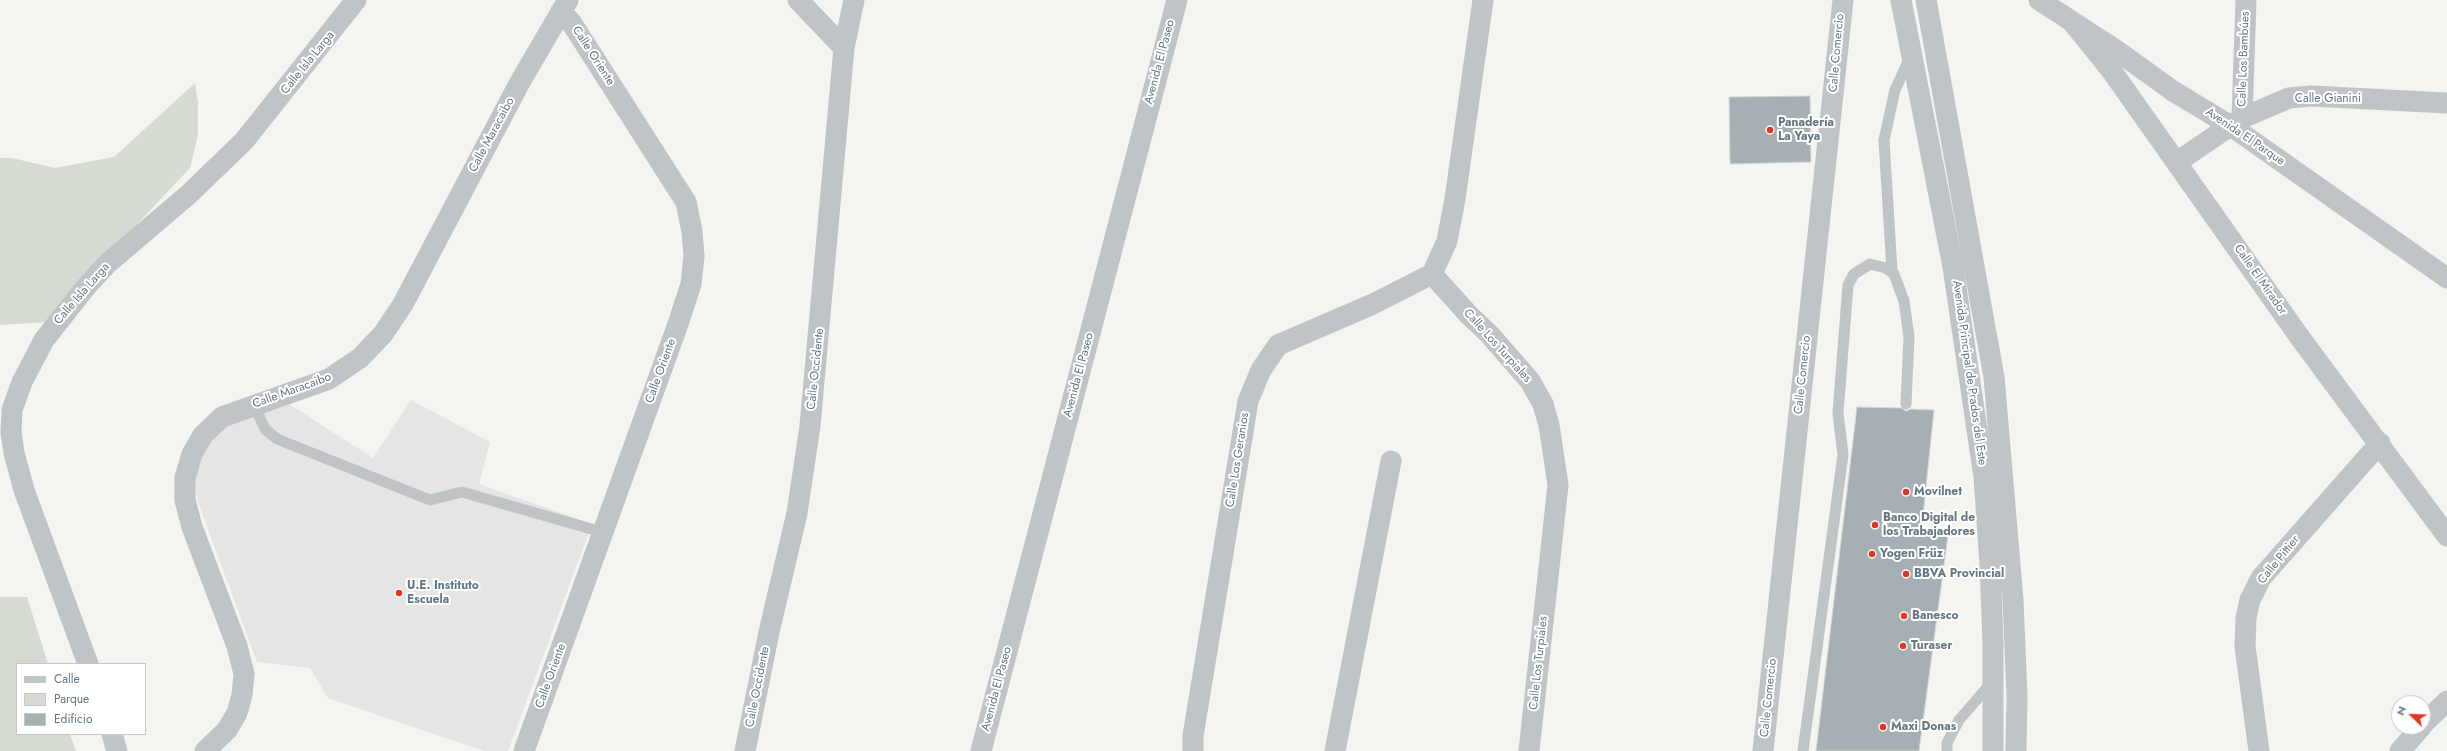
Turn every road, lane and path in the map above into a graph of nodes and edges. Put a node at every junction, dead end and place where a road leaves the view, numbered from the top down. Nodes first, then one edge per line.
1 (356, 0) edge
2 (798, 0) edge
3 (854, 0) edge
4 (1177, 0) edge
5 (1483, 0) edge
6 (1901, 0) edge
7 (1926, 0) edge
8 (2039, 0) edge
9 (2246, 0) edge
10 (1842, 1) edge
11 (564, 6) edge
12 (2073, 23) junction
13 (844, 48) junction
14 (1911, 54) junction
15 (2447, 103) edge
16 (2237, 122) junction
17 (2178, 162) junction
18 (1892, 271) junction
19 (1432, 274) junction
20 (2447, 278) edge
21 (1906, 404) dead end
22 (254, 405) junction
23 (2380, 443) junction
24 (1391, 461) dead end
25 (602, 532) junction
26 (2447, 536) edge
27 (88, 663) edge
28 (1993, 680) junction
29 (2447, 701) edge
30 (2431, 716) edge
31 (112, 735) edge
32 (2414, 735) edge
33 (117, 751) edge
34 (205, 751) edge
35 (524, 751) edge
36 (745, 751) edge
37 (981, 751) edge
38 (1193, 751) edge
39 (1335, 751) edge
40 (1529, 751) edge
41 (1763, 751) edge
42 (1803, 751) edge
43 (1947, 751) edge
44 (1992, 751) edge
45 (2016, 751) edge
46 (2259, 751) edge
47 (2400, 751) edge

1 - 27 street, Calle Isla Larga
2 - 13 street
3 - 13 street, Calle Occidente
4 - 37 street, Avenida El Paseo
5 - 19 street
6 - 14 street, Avenida Principal de Prados del Este
7 - 45 street, Avenida Principal de Prados del Este
8 - 12 street, Avenida El Parque
9 - 16 street, Calle Los Bambúes
10 - 41 street, Calle Comercio
11 - 22 street, Calle Maracaibo
11 - 25 street, Calle Oriente
12 - 16 street, Avenida El Parque
12 - 17 street, Calle El Mirador
13 - 36 street, Calle Occidente
14 - 18 lane
14 - 28 street, Avenida Principal de Prados del Este
15 - 16 street, Calle Gianini
16 - 17 street, Calle Gianini
16 - 20 street, Avenida El Parque
17 - 23 street, Calle El Mirador
18 - 21 lane
18 - 42 lane
19 - 38 street, Calle Los Geranios
19 - 40 street, Calle Los Turpiales
22 - 25 lane
22 - 34 street, Calle Maracaibo
23 - 26 street, Calle El Mirador
23 - 46 street, Calle Pittier
24 - 39 street
25 - 35 street, Calle Oriente
28 - 43 lane
28 - 44 street, Avenida Principal de Prados del Este
29 - 30 street
31 - 33 street
32 - 47 street

